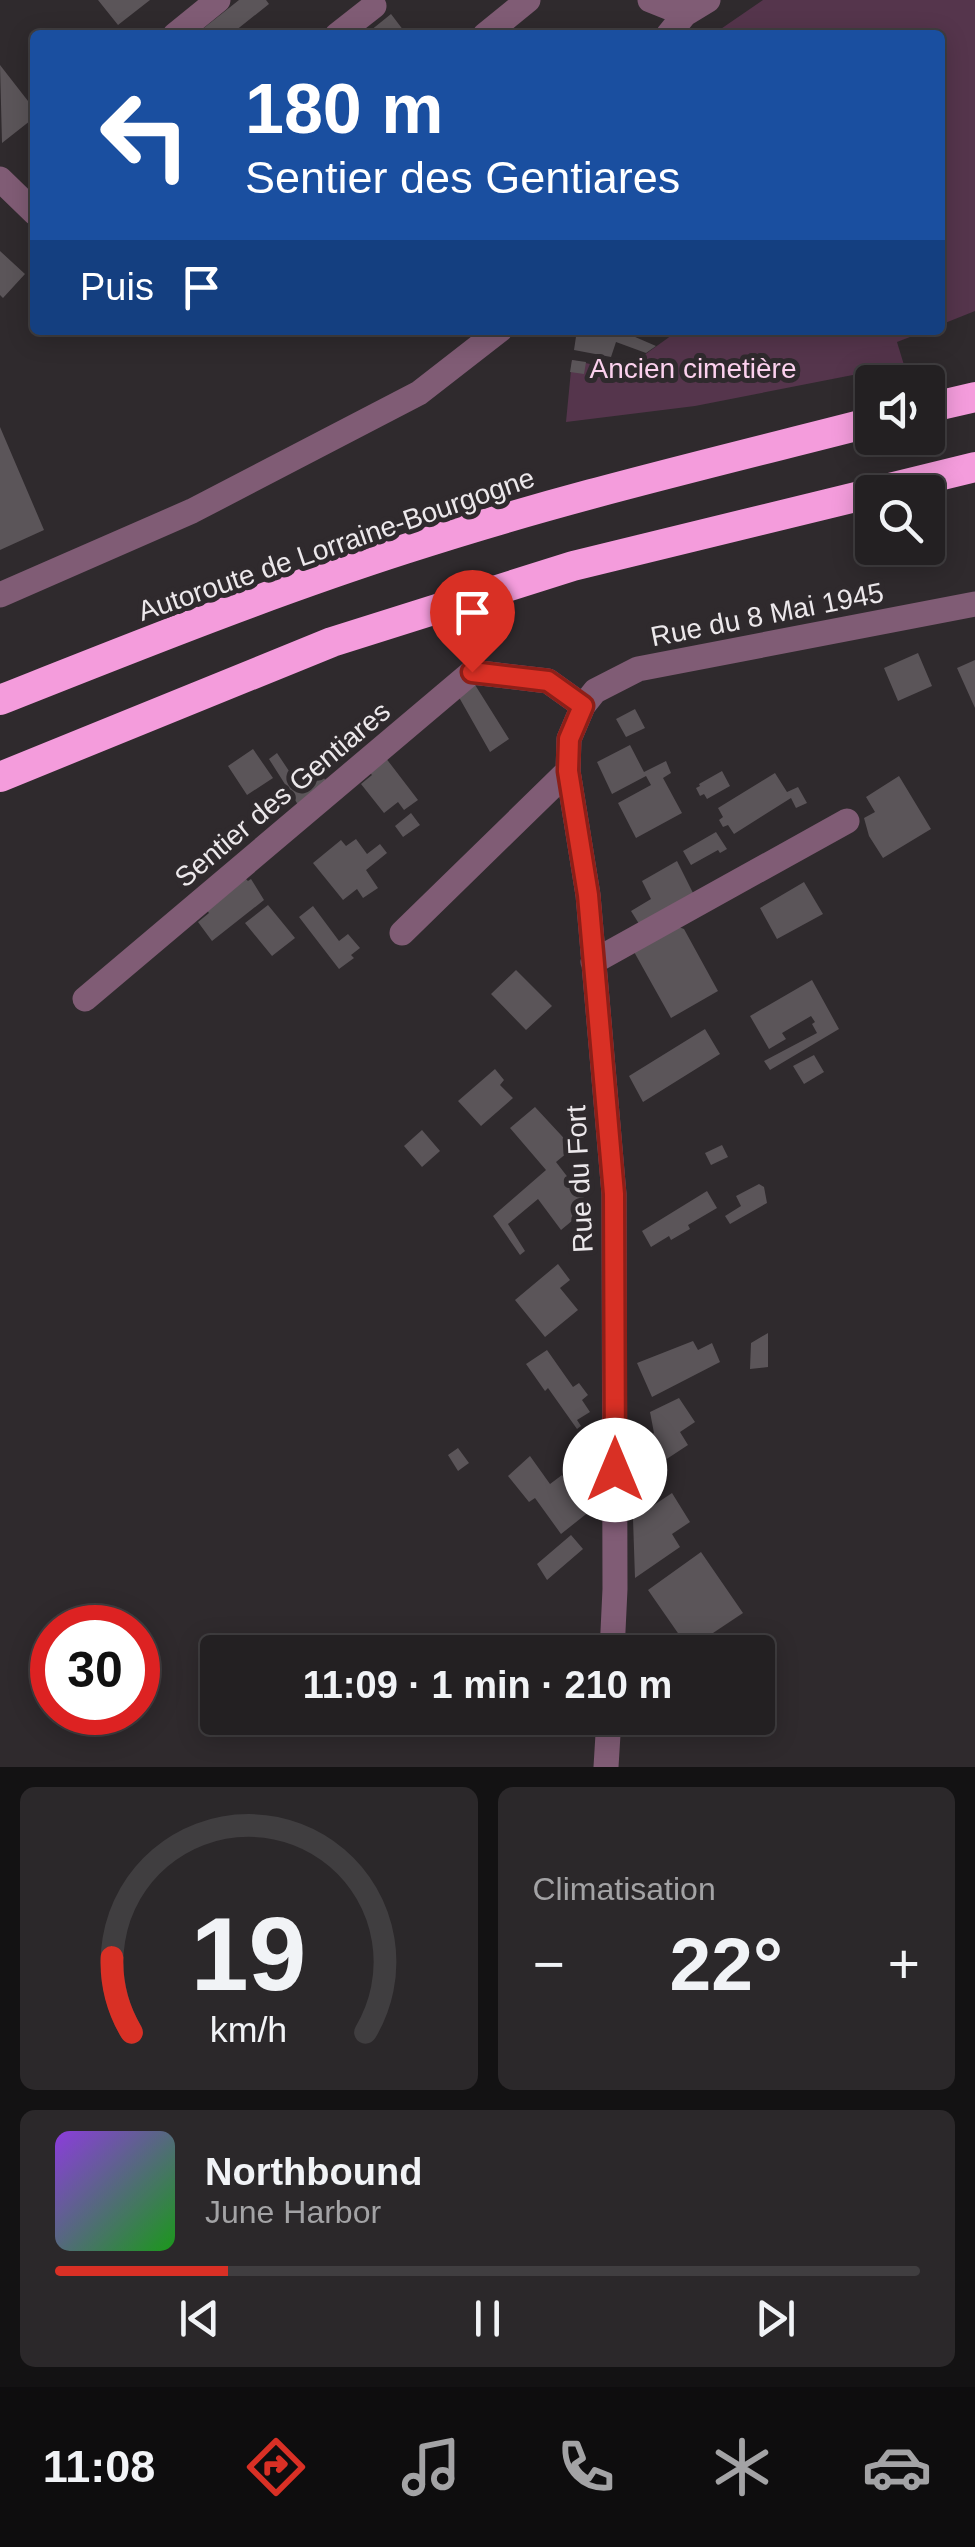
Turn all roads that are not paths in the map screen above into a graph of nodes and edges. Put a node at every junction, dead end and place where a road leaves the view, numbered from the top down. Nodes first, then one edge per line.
1 (218, 0) edge
2 (528, 0) edge
3 (650, 0) edge
4 (708, 0) edge
5 (374, 6) dead end
6 (685, 14) junction
7 (181, 30) edge
8 (344, 30) edge
9 (490, 30) edge
10 (672, 30) edge
11 (494, 335) edge
12 (975, 397) edge
13 (945, 404) edge
14 (855, 426) edge
15 (975, 468) edge
16 (945, 475) edge
17 (855, 496) edge
18 (0, 595) edge
19 (975, 604) edge
20 (0, 700) edge
21 (583, 706) junction
22 (568, 771) junction
23 (0, 777) edge
24 (846, 822) dead end
25 (402, 933) dead end
26 (593, 962) junction
27 (84, 1000) dead end
28 (613, 1635) edge
29 (608, 1735) edge
30 (606, 1767) edge

1 - 7 street
2 - 9 street
3 - 6 street
4 - 6 street
5 - 8 street
6 - 10 street
11 - 18 street
12 - 13 highway
14 - 20 highway, Autoroute de Lorraine-Bourgogne
15 - 16 highway
17 - 23 highway
19 - 21 street, Rue du 8 Mai 1945
21 - 22 street, Rue du Fort
21 - 27 street, Sentier des Gentiares
22 - 25 street
22 - 26 street, Rue du Fort
24 - 26 street
26 - 28 street, Rue du Fort
29 - 30 street

